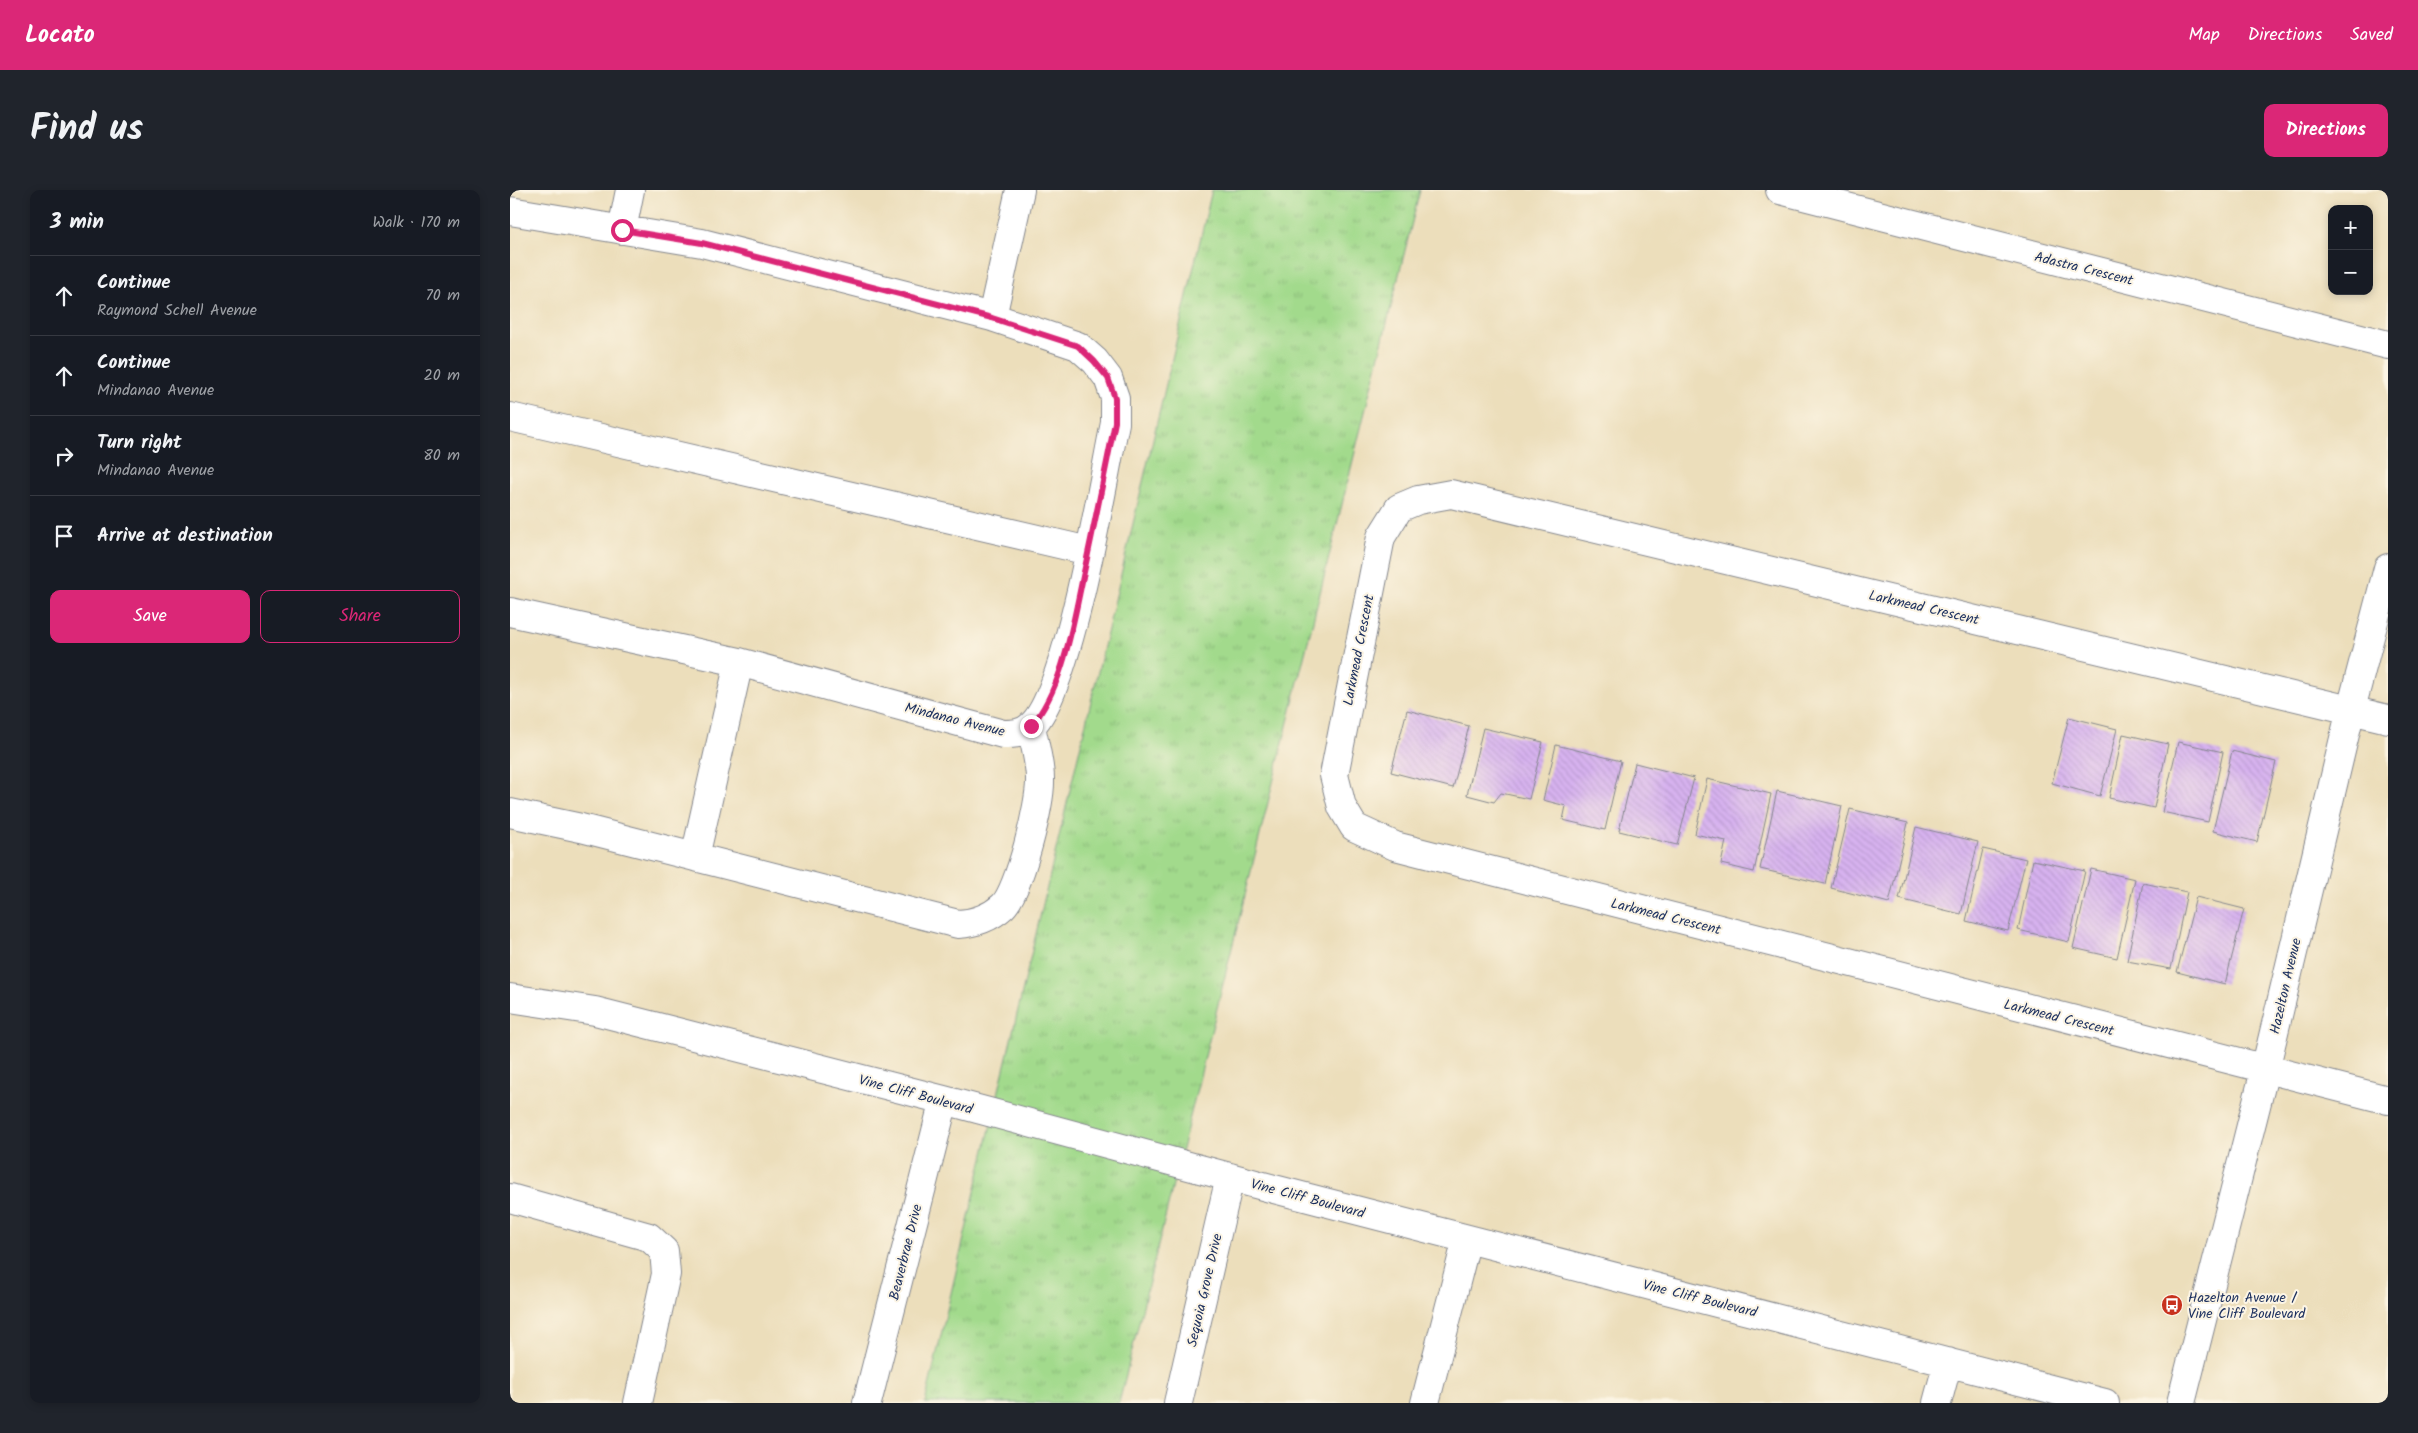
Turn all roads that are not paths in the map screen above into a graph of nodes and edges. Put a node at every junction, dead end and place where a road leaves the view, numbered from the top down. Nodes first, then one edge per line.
1 (630, 190) edge
2 (1020, 190) edge
3 (1780, 190) edge
4 (510, 211) edge
5 (622, 230) junction
6 (992, 318) junction
7 (2388, 345) edge
8 (510, 417) edge
9 (1089, 551) junction
10 (2388, 568) edge
11 (510, 612) edge
12 (739, 662) junction
13 (2351, 709) junction
14 (2388, 718) edge
15 (1031, 726) junction
16 (510, 813) edge
17 (695, 857) junction
18 (510, 998) edge
19 (2265, 1070) junction
20 (944, 1100) junction
21 (2388, 1100) edge
22 (1230, 1177) junction
23 (510, 1198) edge
24 (1467, 1239) junction
25 (1948, 1362) junction
26 (638, 1403) edge
27 (867, 1403) edge
28 (1178, 1403) edge
29 (1425, 1403) edge
30 (1937, 1403) edge
31 (2105, 1403) edge
32 (2181, 1403) edge

1 - 5 street
2 - 6 street
3 - 7 street, Adastra Crescent
4 - 5 street
5 - 6 street
6 - 9 street
8 - 9 street
9 - 15 street
10 - 13 street, Hazelton Avenue
11 - 12 street, Mindanao Avenue
12 - 15 street, Mindanao Avenue
12 - 17 street
13 - 14 street, Larkmead Crescent
13 - 19 street, Hazelton Avenue
13 - 19 street, Larkmead Crescent
15 - 17 street
16 - 17 street
18 - 20 street, Vine Cliff Boulevard
19 - 21 street, Larkmead Crescent
19 - 32 street, Hazelton Avenue
20 - 22 street, Vine Cliff Boulevard
20 - 27 street, Beaverbrae Drive
22 - 24 street, Vine Cliff Boulevard
22 - 28 street, Sequoia Grove Drive
23 - 26 street
24 - 25 street, Vine Cliff Boulevard
24 - 29 street
25 - 30 street
25 - 31 street, Vine Cliff Boulevard

